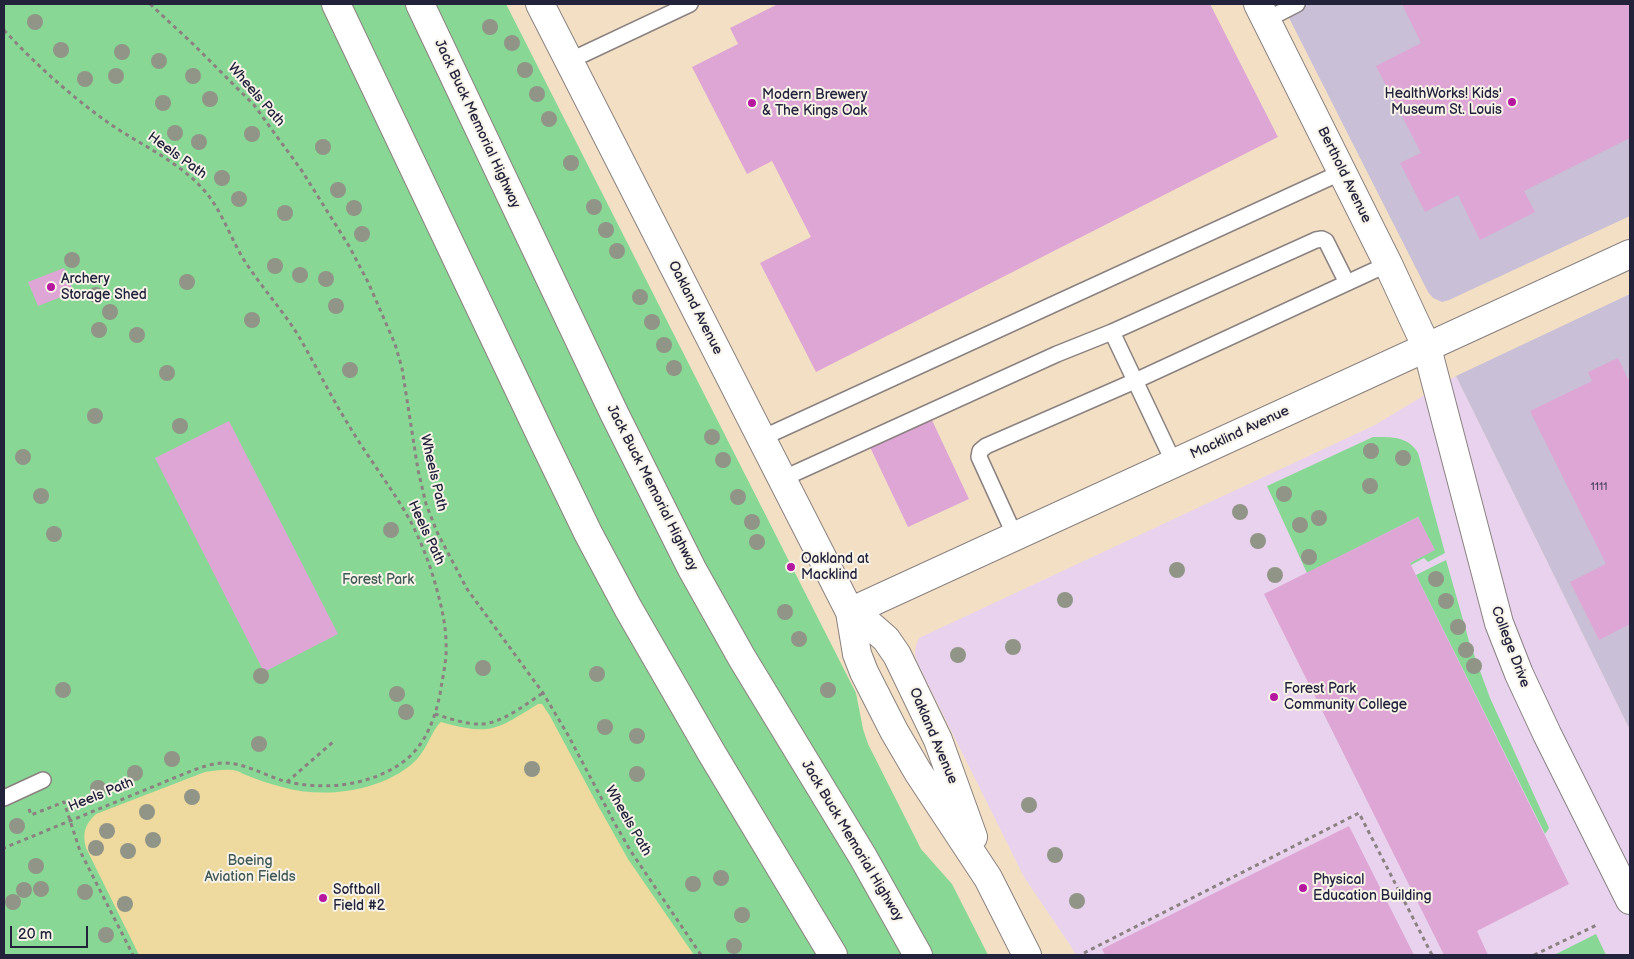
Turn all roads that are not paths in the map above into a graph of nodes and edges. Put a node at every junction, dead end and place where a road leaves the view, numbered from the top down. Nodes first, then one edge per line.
1 (336, 4) edge
2 (420, 4) edge
3 (540, 4) edge
4 (690, 4) edge
5 (1297, 4) edge
6 (1262, 12) edge
7 (569, 61) junction
8 (1342, 172) junction
9 (1630, 254) edge
10 (1388, 264) junction
11 (1347, 283) junction
12 (1112, 332) junction
13 (1427, 348) junction
14 (1135, 381) junction
15 (762, 438) junction
16 (1174, 463) junction
17 (782, 479) junction
18 (1016, 536) junction
19 (850, 612) junction
20 (43, 780) dead end
21 (4, 798) edge
22 (988, 878) junction
23 (1630, 900) edge
24 (833, 955) edge
25 (918, 955) edge
26 (1027, 955) edge

1 - 24 main road
2 - 25 main road, Jack Buck Memorial Highway
3 - 7 main road, Oakland Avenue
4 - 7 lane
5 - 6 lane
6 - 8 main road, Berthold Avenue
7 - 15 main road, Oakland Avenue
8 - 10 main road, Berthold Avenue
8 - 15 lane
9 - 13 main road, Macklind Avenue
10 - 11 lane
10 - 13 main road, Berthold Avenue
11 - 12 lane
11 - 14 lane
12 - 14 lane
12 - 17 lane
13 - 16 main road, Macklind Avenue
13 - 23 main road, College Drive
14 - 16 lane
14 - 18 lane
15 - 17 main road, Oakland Avenue
16 - 18 main road, Macklind Avenue
17 - 19 main road, Oakland Avenue
18 - 19 main road, Macklind Avenue
19 - 22 main road, Oakland Avenue
19 - 22 main road, Oakland Avenue
20 - 21 lane
22 - 26 main road, Oakland Avenue

